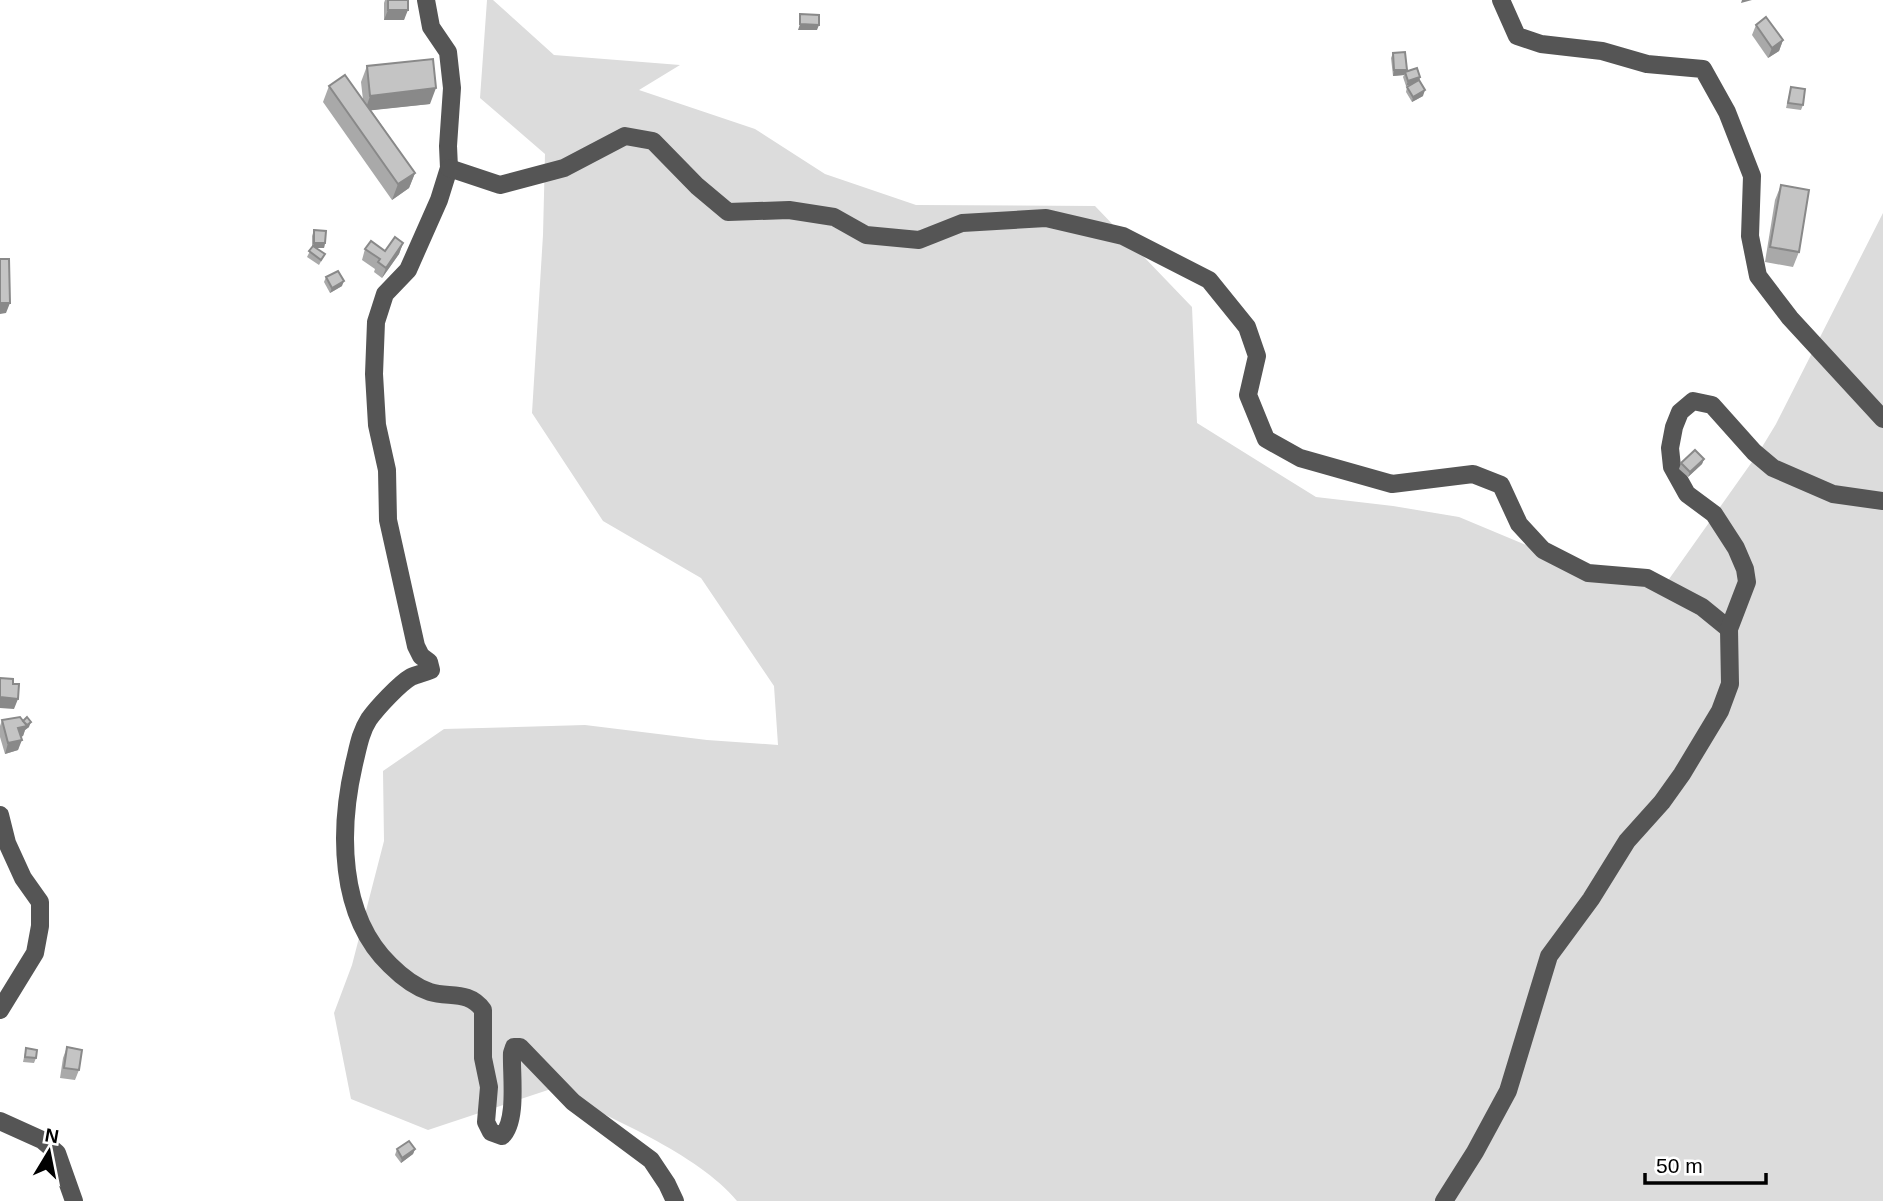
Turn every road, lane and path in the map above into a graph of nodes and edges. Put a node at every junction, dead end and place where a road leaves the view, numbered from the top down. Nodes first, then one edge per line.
1 (426, 0) edge
2 (1500, 0) edge
3 (449, 168) junction
4 (1883, 419) edge
5 (1883, 501) edge
6 (1729, 629) junction
7 (0, 815) edge
8 (0, 1010) edge
9 (0, 1121) edge
10 (74, 1201) edge
11 (675, 1201) edge
12 (1444, 1201) edge

1 - 3 street
2 - 4 street
3 - 6 street
3 - 11 street
5 - 6 street
6 - 12 street
7 - 8 street
9 - 10 street

